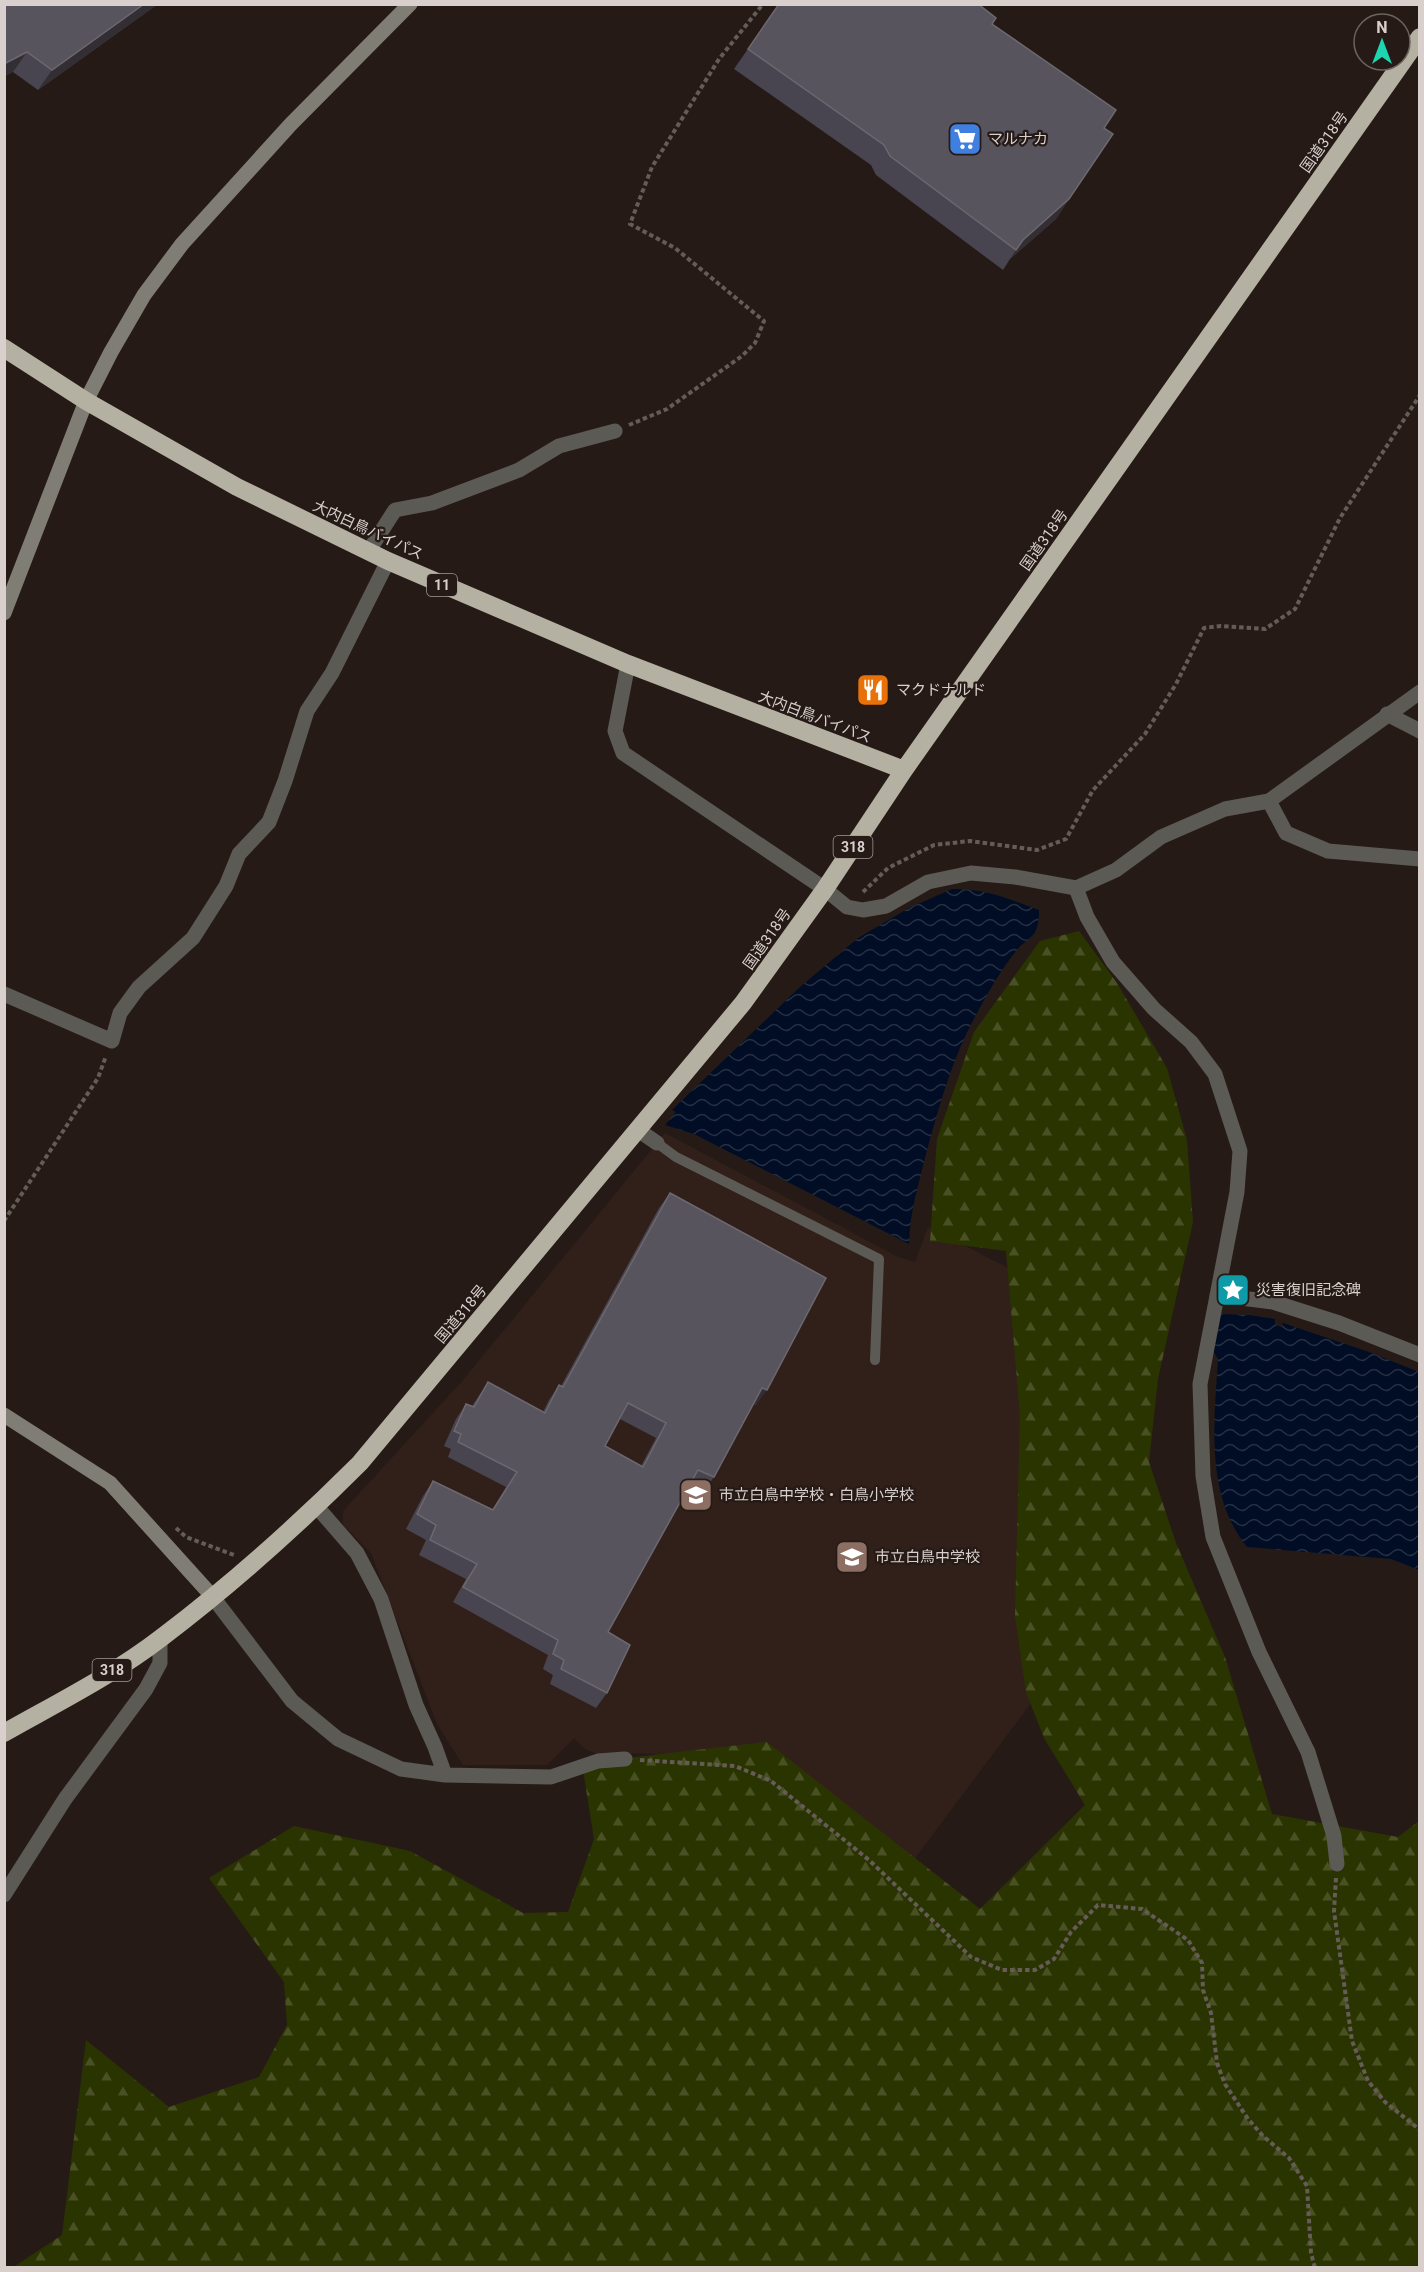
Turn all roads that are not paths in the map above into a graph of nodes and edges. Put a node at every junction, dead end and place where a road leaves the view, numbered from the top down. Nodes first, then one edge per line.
1 (410, 4) edge
2 (1419, 37) edge
3 (4, 348) edge
4 (86, 401) junction
5 (615, 431) road end
6 (368, 552) junction
7 (388, 561) junction
8 (4, 613) edge
9 (628, 664) junction
10 (1419, 692) edge
11 (1387, 714) junction
12 (1419, 731) edge
13 (904, 770) junction
14 (1269, 801) junction
15 (1419, 859) edge
16 (1076, 888) junction
17 (825, 889) junction
18 (4, 994) edge
19 (638, 1130) junction
20 (657, 1143) joint
21 (1217, 1295) junction
22 (1419, 1355) edge
23 (875, 1360) dead end
24 (4, 1415) edge
25 (317, 1506) junction
26 (212, 1596) junction
27 (160, 1639) junction
28 (4, 1733) edge
29 (625, 1759) road end
30 (445, 1775) junction
31 (1337, 1864) road end
32 (4, 1895) edge

1 - 4 street
2 - 13 highway, 国道318号 / 318
3 - 4 highway, 大内白鳥バイパス / 11
4 - 6 highway, 大内白鳥バイパス / 11
4 - 8 street
5 - 6 street
6 - 7 highway, 大内白鳥バイパス / 11
7 - 9 highway, 大内白鳥バイパス / 11
7 - 18 street
9 - 13 highway, 大内白鳥バイパス / 11
9 - 17 street
10 - 11 street
11 - 12 street
11 - 14 street
13 - 17 highway, 国道318号 / 318
14 - 15 street
14 - 16 street
16 - 17 street
16 - 21 street
17 - 19 highway, 国道318号 / 318
19 - 20 street
19 - 25 highway, 国道318号 / 318
20 - 23 lane
21 - 22 street
21 - 31 street
24 - 26 street
25 - 26 highway, 国道318号 / 318
25 - 30 street
26 - 27 highway, 国道318号 / 318
26 - 30 street
27 - 28 highway, 国道318号 / 318
27 - 32 street
29 - 30 street

